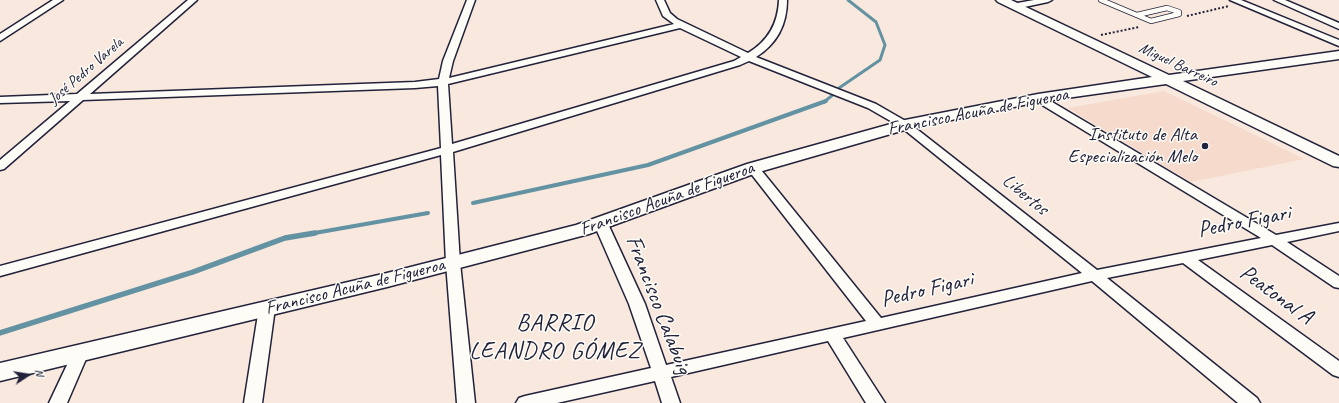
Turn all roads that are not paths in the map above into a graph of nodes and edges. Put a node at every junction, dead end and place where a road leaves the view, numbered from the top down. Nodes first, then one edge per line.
1 (59, 0) edge
2 (193, 0) edge
3 (471, 0) edge
4 (660, 0) edge
5 (783, 0) edge
6 (1002, 0) edge
7 (1048, 0) edge
8 (1101, 0) edge
9 (1234, 0) edge
10 (1278, 0) edge
11 (1015, 6) junction
12 (1137, 15) junction
13 (682, 25) junction
14 (1339, 26) edge
15 (0, 38) edge
16 (1339, 43) edge
17 (1339, 55) edge
18 (750, 58) junction
19 (1168, 79) junction
20 (442, 82) junction
21 (80, 98) junction
22 (1038, 98) junction
23 (0, 100) edge
24 (905, 125) junction
25 (446, 150) junction
26 (1339, 162) edge
27 (0, 166) edge
28 (753, 168) junction
29 (601, 224) junction
30 (1339, 227) edge
31 (1274, 240) junction
32 (1186, 257) junction
33 (453, 263) junction
34 (0, 271) edge
35 (1093, 276) junction
36 (1339, 283) edge
37 (266, 308) junction
38 (877, 324) junction
39 (832, 335) junction
40 (82, 352) junction
41 (1339, 370) edge
42 (0, 372) edge
43 (661, 373) junction
44 (58, 403) edge
45 (253, 403) edge
46 (466, 403) edge
47 (526, 403) edge
48 (671, 403) edge
49 (876, 403) edge
50 (1251, 403) edge

1 - 15 street
2 - 21 street, José Pedro Varela
3 - 20 street
4 - 13 street, Libertos
5 - 18 street
6 - 11 street, Miguel Barreiro
7 - 11 street
8 - 12 lane
9 - 16 street
10 - 14 street
11 - 19 street, Miguel Barreiro
12 - 12 lane
13 - 18 street, Libertos
13 - 20 street
17 - 19 street, Francisco Acuña de Figueroa
18 - 24 street, Libertos
18 - 25 street
19 - 22 street, Francisco Acuña de Figueroa
19 - 26 street, Miguel Barreiro
20 - 21 street
20 - 25 street
21 - 23 street
21 - 27 street, José Pedro Varela
22 - 24 street, Francisco Acuña de Figueroa
22 - 31 street
24 - 28 street, Francisco Acuña de Figueroa
24 - 35 street, Libertos
25 - 33 street
25 - 34 street
28 - 29 street, Francisco Acuña de Figueroa
28 - 38 street
29 - 33 street, Francisco Acuña de Figueroa
29 - 43 street, Francisco Calabuig
30 - 31 street, Pedro Figari
31 - 32 street, Pedro Figari
31 - 36 street
32 - 35 street, Pedro Figari
32 - 41 street, Peatonal A
33 - 37 street, Francisco Acuña de Figueroa
33 - 46 street
35 - 38 street, Pedro Figari
35 - 50 street, Libertos
37 - 40 street, Francisco Acuña de Figueroa
37 - 45 street
38 - 39 street, Pedro Figari
39 - 43 street, Pedro Figari
39 - 49 street
40 - 42 street, Francisco Acuña de Figueroa
40 - 44 street
43 - 47 street, Pedro Figari
43 - 48 street, Francisco Calabuig

